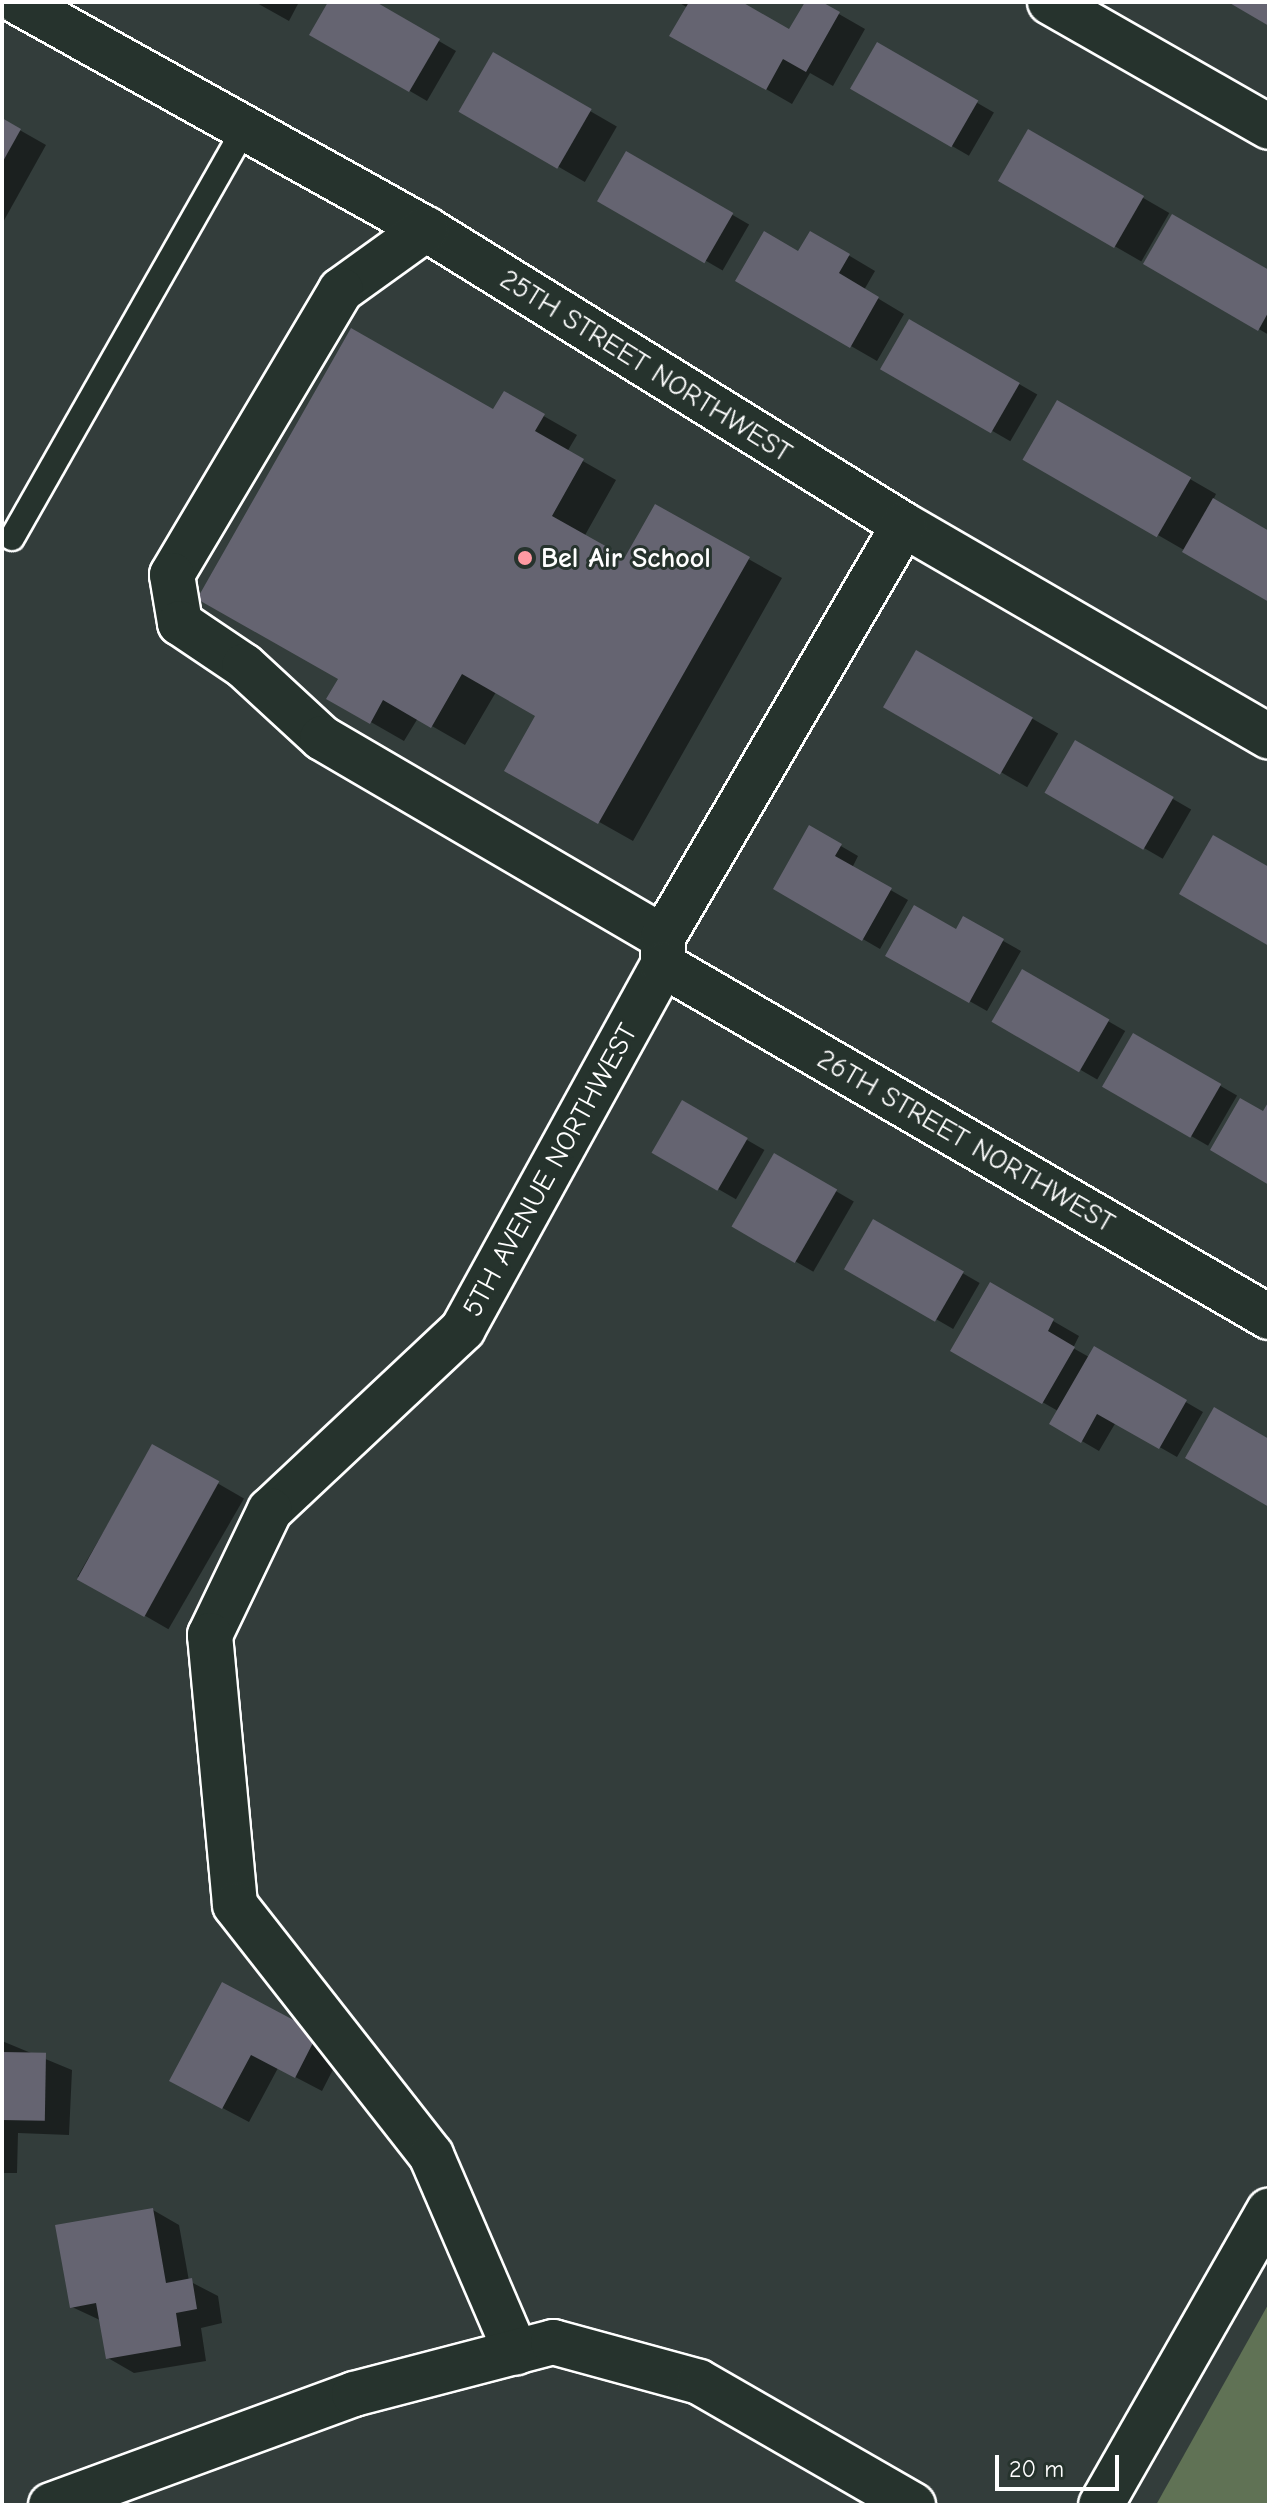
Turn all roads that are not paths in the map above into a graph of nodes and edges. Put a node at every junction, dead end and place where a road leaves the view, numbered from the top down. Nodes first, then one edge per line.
1 (18, 2) edge
2 (1050, 2) edge
3 (1112, 17) edge
4 (246, 126) junction
5 (1269, 127) edge
6 (426, 229) junction
7 (904, 525) junction
8 (12, 538) dead end
9 (1269, 737) edge
10 (663, 951) junction
11 (1269, 1317) edge
12 (1269, 2211) edge
13 (516, 2352) junction
14 (51, 2505) edge
15 (913, 2505) edge
16 (1101, 2505) edge

1 - 4 street, 25TH STREET NORTHWEST
2 - 3 street
3 - 5 street
4 - 6 street, 25TH STREET NORTHWEST
4 - 8 lane
6 - 7 street, 25TH STREET NORTHWEST
6 - 10 street, 26TH STREET NORTHWEST
7 - 9 street, 25TH STREET NORTHWEST
7 - 10 street, 5TH AVENUE NORTHWEST
10 - 11 street, 26TH STREET NORTHWEST
10 - 13 street, 5TH AVENUE NORTHWEST
12 - 16 street
13 - 14 street
13 - 15 street

